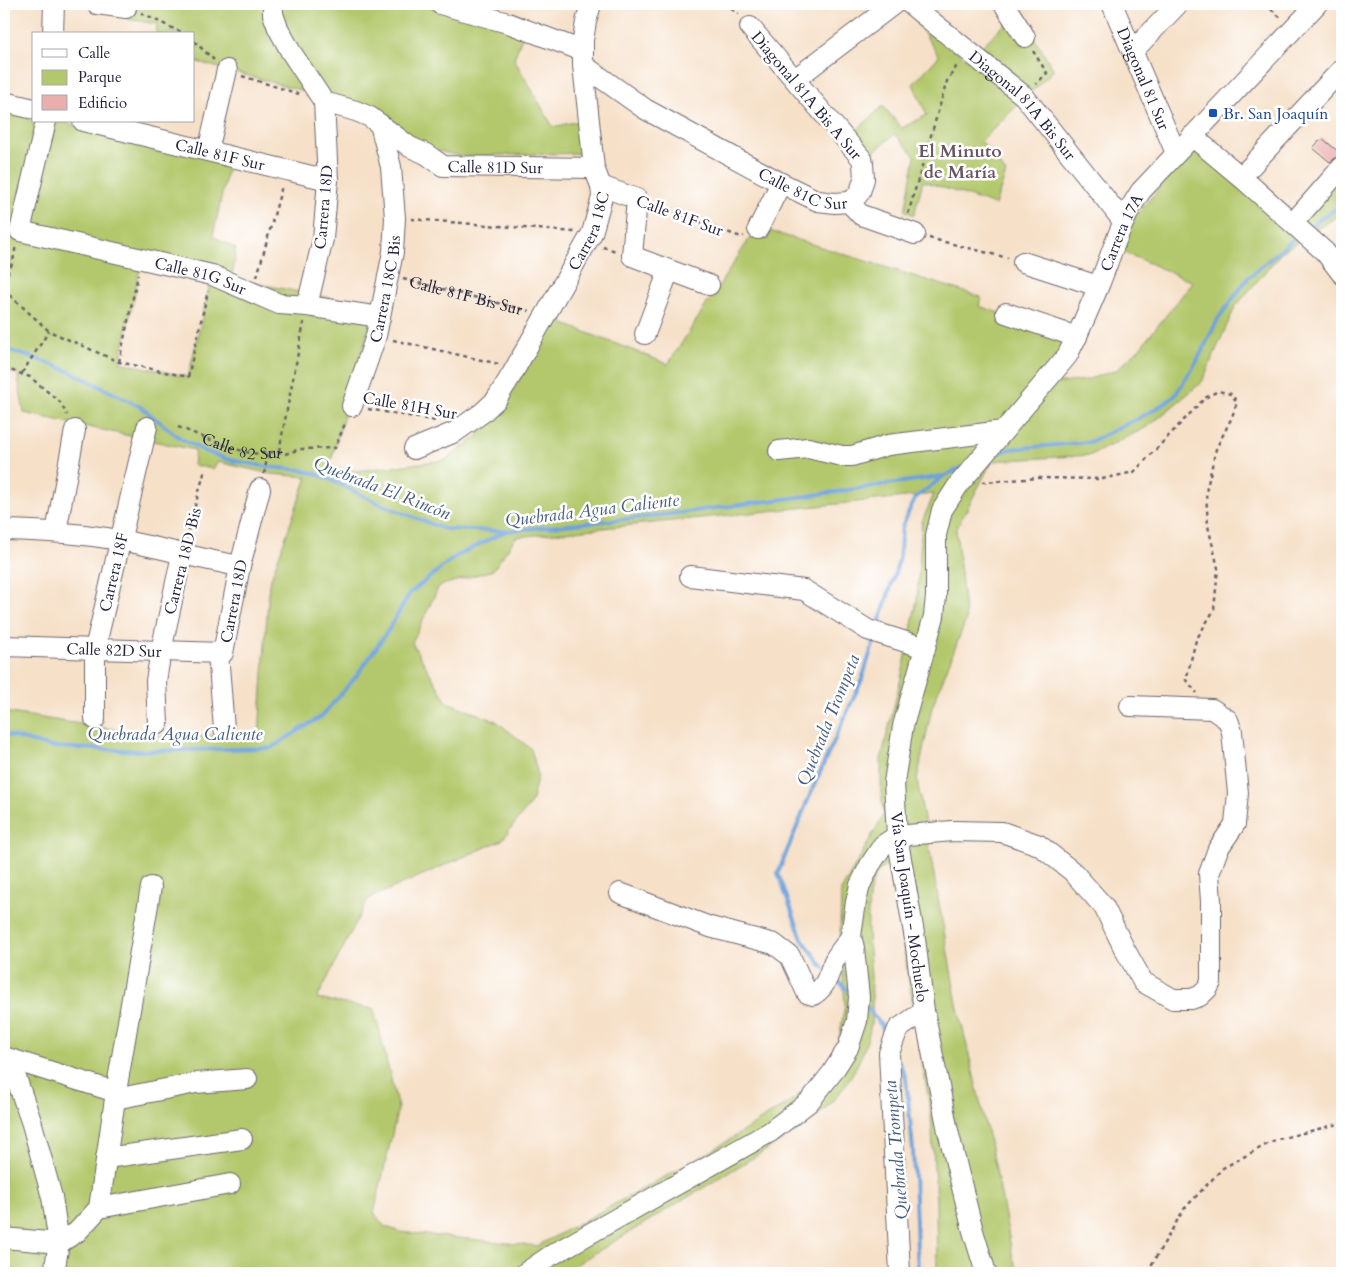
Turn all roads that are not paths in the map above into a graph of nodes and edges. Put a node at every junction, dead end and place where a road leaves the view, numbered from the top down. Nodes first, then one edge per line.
1 (54, 4) edge
2 (97, 4) edge
3 (273, 4) edge
4 (440, 4) edge
5 (591, 4) edge
6 (894, 4) edge
7 (910, 4) edge
8 (1004, 4) edge
9 (1112, 4) edge
10 (1178, 4) edge
11 (1317, 4) edge
12 (126, 8) road end
13 (750, 27) dead end
14 (52, 32) edge
15 (1025, 37) road end
16 (1133, 51) junction
17 (583, 58) junction
18 (1342, 69) edge
19 (227, 70) road end
20 (795, 78) junction
21 (4, 102) edge
22 (324, 102) junction
23 (32, 109) edge
24 (46, 122) edge
25 (87, 122) edge
26 (380, 124) junction
27 (1192, 136) junction
28 (208, 151) junction
29 (1176, 153) junction
30 (1342, 166) edge
31 (1241, 176) junction
32 (598, 177) junction
33 (328, 180) junction
34 (781, 183) junction
35 (849, 202) junction
36 (1123, 221) junction
37 (1293, 223) junction
38 (758, 229) road end
39 (909, 232) road end
40 (1023, 262) road end
41 (669, 270) junction
42 (1342, 274) edge
43 (709, 285) dead end
44 (1098, 286) junction
45 (307, 306) junction
46 (1006, 313) dead end
47 (378, 327) junction
48 (645, 334) dead end
49 (1077, 337) junction
50 (352, 406) road end
51 (147, 427) dead end
52 (75, 430) road end
53 (1003, 432) junction
54 (414, 449) dead end
55 (779, 451) dead end
56 (262, 482) road end
57 (958, 484) joint
58 (4, 530) edge
59 (56, 532) junction
60 (121, 540) junction
61 (182, 555) junction
62 (240, 566) junction
63 (690, 576) dead end
64 (4, 646) edge
65 (925, 648) junction
66 (95, 649) junction
67 (160, 652) junction
68 (220, 653) junction
69 (1130, 706) dead end
70 (95, 719) dead end
71 (158, 724) dead end
72 (224, 730) dead end
73 (897, 836) junction
74 (151, 887) dead end
75 (620, 892) dead end
76 (851, 936) junction
77 (924, 1011) junction
78 (4, 1058) edge
79 (247, 1079) dead end
80 (116, 1095) junction
81 (242, 1139) dead end
82 (106, 1158) junction
83 (230, 1184) dead end
84 (99, 1208) junction
85 (4, 1238) edge
86 (59, 1243) junction
87 (54, 1273) edge
88 (525, 1273) edge
89 (900, 1273) edge
90 (986, 1273) edge

1 - 14 street
2 - 12 street
3 - 22 street
4 - 17 street, Calle 81C Sur
5 - 17 street, Carrera 18C
6 - 20 street
7 - 36 street, Diagonal 81A Bis Sur
8 - 15 street
9 - 16 street, Diagonal 81 Sur
10 - 16 street
11 - 27 street, Carrera 17A
13 - 20 street, Diagonal 81A Bis A Sur
16 - 29 street, Diagonal 81 Sur
17 - 32 street, Carrera 18C
17 - 34 street, Calle 81C Sur
18 - 31 street
19 - 28 street
20 - 35 street, Diagonal 81A Bis A Sur
21 - 23 street
22 - 26 street, Calle 81D Sur
22 - 33 street, Carrera 18D
24 - 45 street, Calle 81G Sur
25 - 28 street, Calle 81F Sur
26 - 32 street, Calle 81D Sur
26 - 47 street, Carrera 18C Bis
27 - 29 street, Carrera 17A
27 - 31 street, Diagonal 81 Sur
28 - 33 street, Calle 81F Sur
29 - 36 street, Carrera 17A
30 - 37 street
31 - 37 street, Diagonal 81 Sur
32 - 41 street, Calle 81F Sur
32 - 54 street, Carrera 18C
33 - 45 street, Carrera 18D
34 - 35 street, Calle 81C Sur
34 - 38 street
35 - 39 street, Calle 81C Sur
36 - 44 street, Carrera 17A
37 - 42 street, Diagonal 81 Sur
40 - 44 street
41 - 43 street
41 - 48 street
44 - 49 street, Carrera 17A
45 - 47 street, Calle 81G Sur
46 - 49 street
47 - 50 street, Carrera 18C Bis
49 - 53 street, Carrera 17A
51 - 60 street, Carrera 18F
52 - 59 street
53 - 55 street
53 - 57 street, Carrera 17A
56 - 62 street, Carrera 18D
57 - 65 street, Vía San Joaquín - Mochuelo
58 - 59 street
59 - 60 street
60 - 61 street
60 - 66 street, Carrera 18F
61 - 62 street
61 - 67 street, Carrera 18D Bis
62 - 68 street, Carrera 18D
63 - 65 street
64 - 66 street, Calle 82D Sur
65 - 73 street, Vía San Joaquín - Mochuelo
66 - 67 street, Calle 82D Sur
66 - 70 street, Carrera 18F
67 - 68 street, Calle 82D Sur
67 - 71 street, Carrera 18D Bis
68 - 72 street, Carrera 18D
69 - 73 street
73 - 76 street
73 - 77 street, Vía San Joaquín - Mochuelo
74 - 80 street
75 - 76 street
76 - 88 street
77 - 89 street
77 - 90 street, Vía San Joaquín - Mochuelo
78 - 80 street
78 - 86 street
79 - 80 street
80 - 82 street
81 - 82 street
82 - 84 street
83 - 84 street
84 - 86 street
85 - 86 street
86 - 87 street

